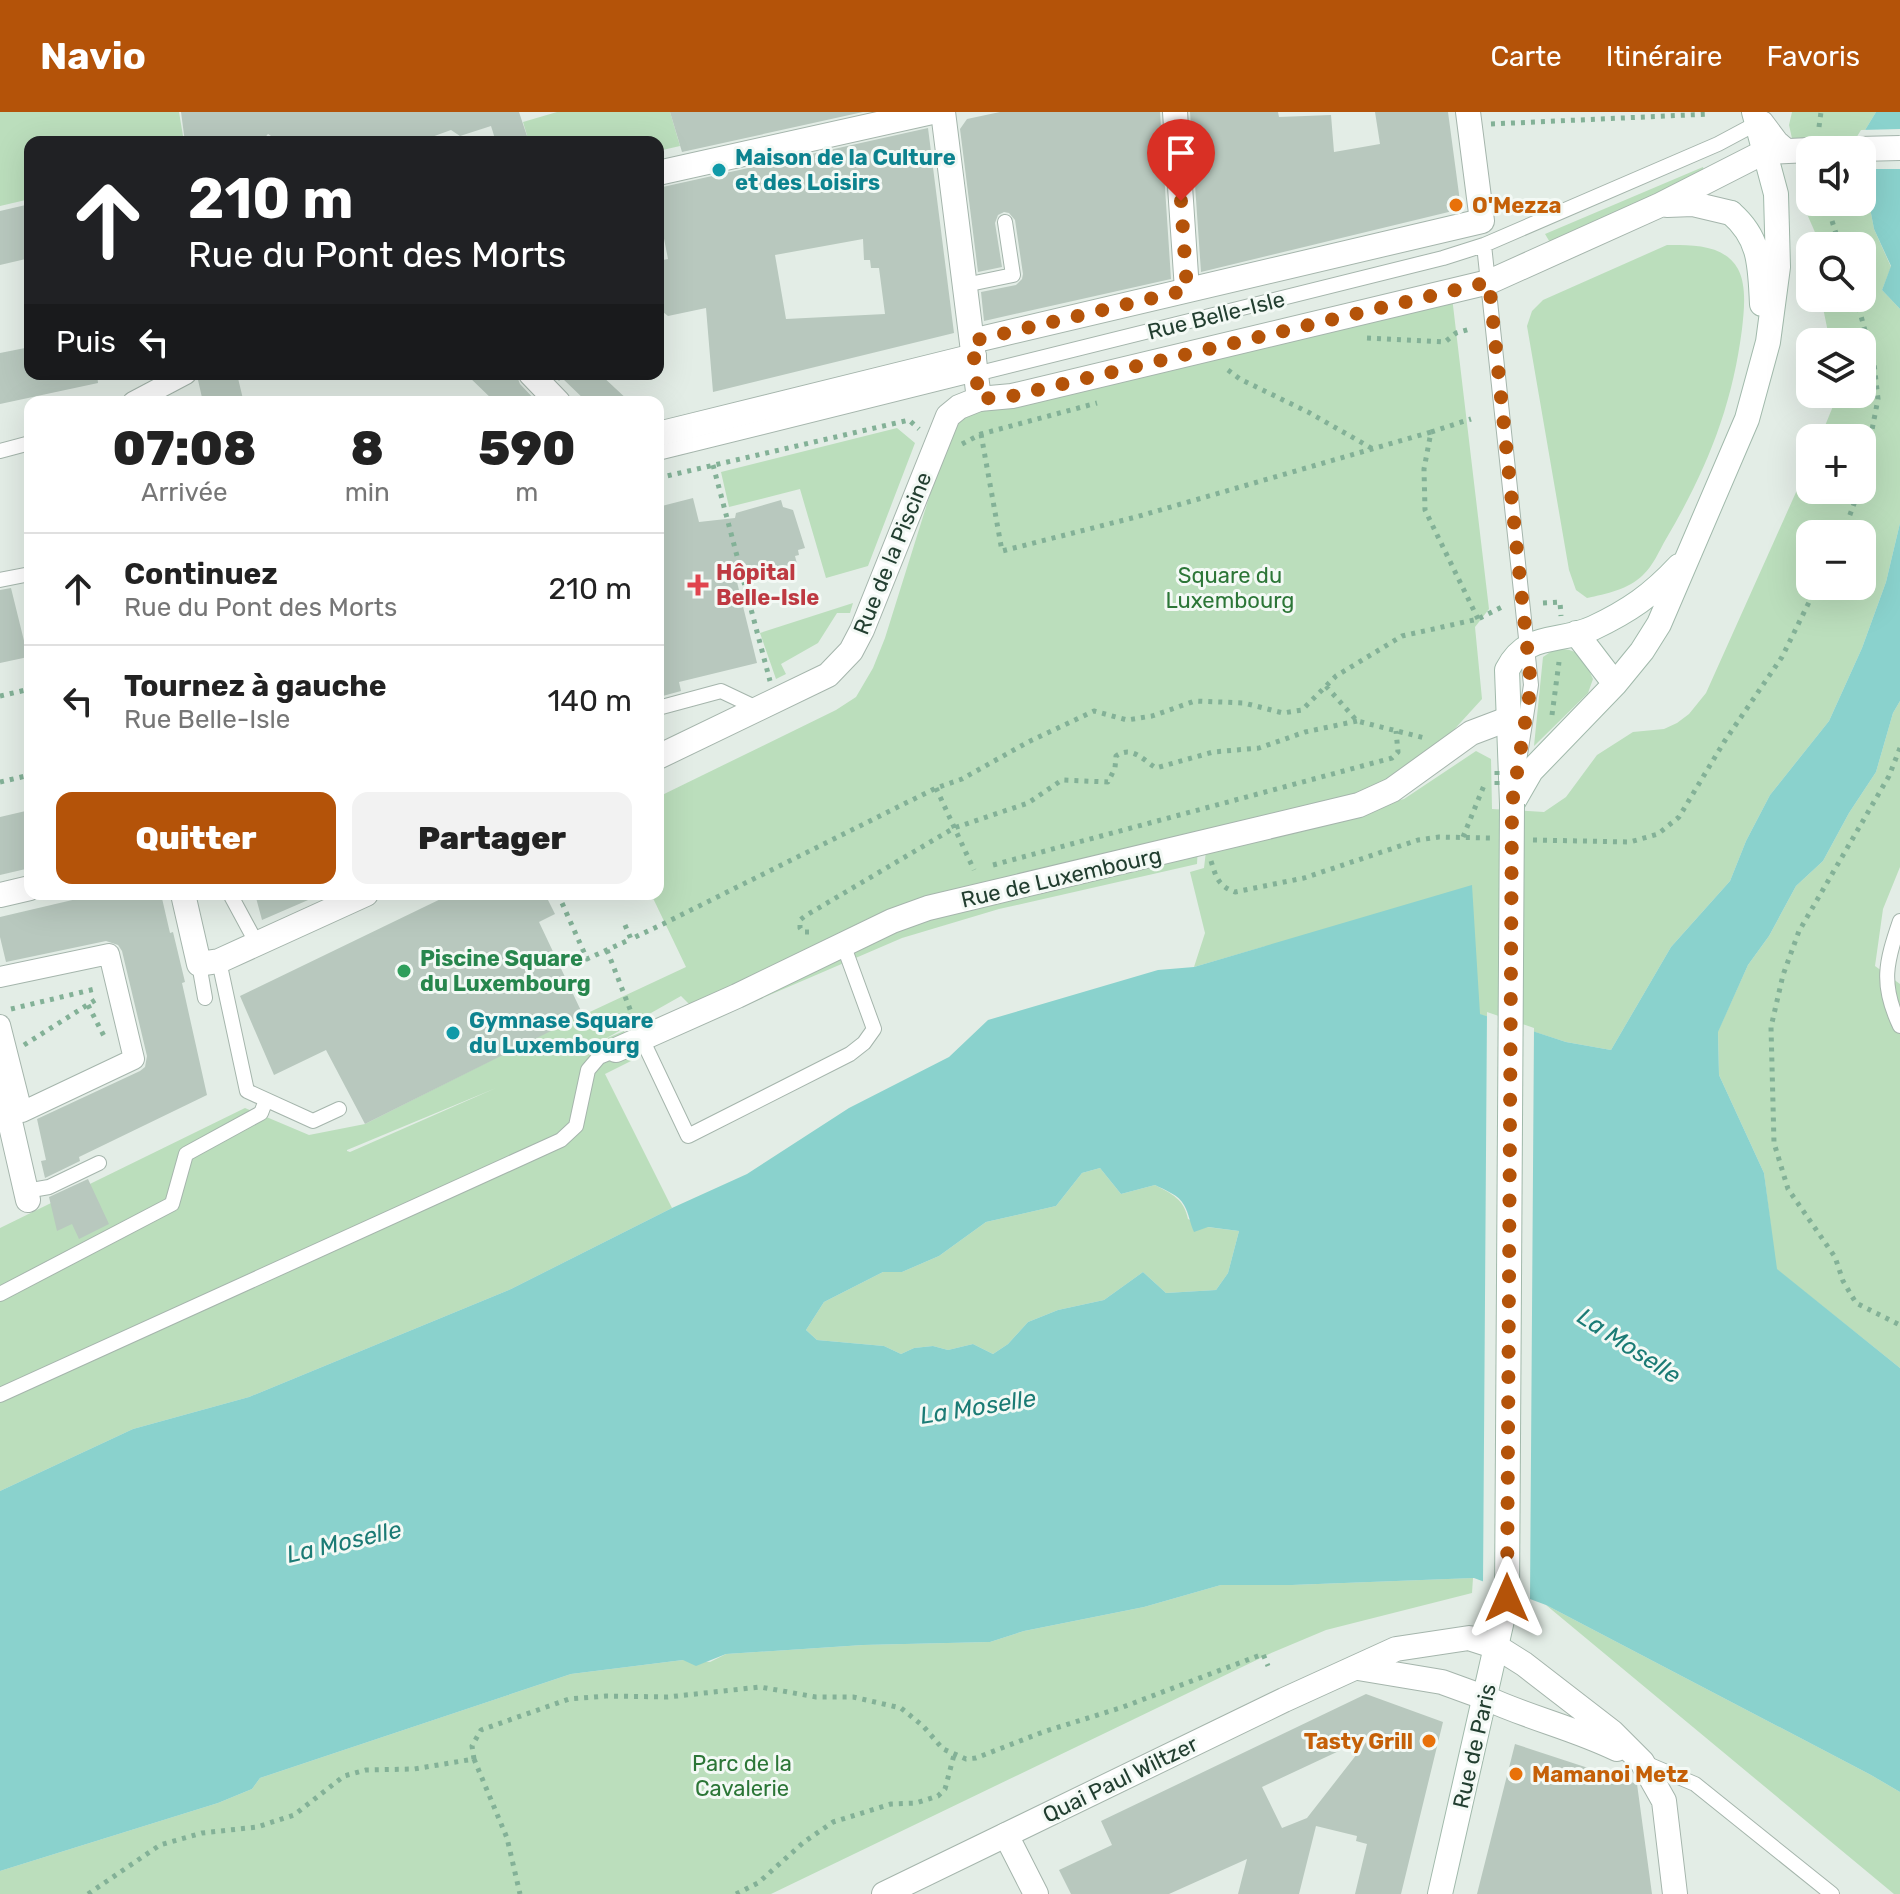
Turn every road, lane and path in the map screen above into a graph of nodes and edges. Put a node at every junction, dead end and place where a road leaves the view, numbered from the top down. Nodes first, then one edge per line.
1 (932, 112) edge
2 (943, 112) edge
3 (1175, 112) edge
4 (1710, 114) edge
5 (1760, 117) edge
6 (1469, 119) edge
7 (1796, 145) edge
8 (1900, 148) edge
9 (1876, 149) edge
10 (1796, 151) edge
11 (1764, 152) junction
12 (664, 172) edge
13 (1660, 205) junction
14 (1005, 222) dead end
15 (1483, 233) junction
16 (1489, 282) junction
17 (965, 285) junction
18 (1187, 290) junction
19 (1860, 312) edge
20 (1470, 329) dead end
21 (1357, 337) dead end
22 (1764, 354) junction
23 (1243, 366) dead end
24 (975, 368) junction
25 (1228, 370) junction
26 (1218, 372) dead end
27 (175, 380) edge
28 (537, 380) edge
29 (144, 396) edge
30 (552, 396) edge
31 (1101, 402) dead end
32 (1471, 419) dead end
33 (1873, 424) edge
34 (1431, 432) junction
35 (664, 433) edge
36 (924, 433) dead end
37 (981, 434) junction
38 (24, 445) edge
39 (961, 445) dead end
40 (1373, 449) junction
41 (0, 451) edge
42 (664, 451) edge
43 (713, 465) junction
44 (664, 477) edge
45 (1691, 552) junction
46 (24, 575) edge
47 (0, 580) edge
48 (1543, 603) dead end
49 (1502, 607) dead end
50 (1478, 619) junction
51 (1566, 635) junction
52 (1527, 645) junction
53 (1615, 684) junction
54 (1326, 686) junction
55 (24, 690) edge
56 (0, 696) edge
57 (769, 704) junction
58 (664, 706) edge
59 (1508, 719) junction
60 (1357, 721) junction
61 (1552, 721) dead end
62 (1396, 731) junction
63 (1434, 740) dead end
64 (1900, 748) edge
65 (664, 754) edge
66 (1487, 771) dead end
67 (24, 776) edge
68 (0, 782) edge
69 (936, 788) junction
70 (1512, 804) junction
71 (954, 828) junction
72 (1463, 837) dead end
73 (974, 870) junction
74 (961, 873) dead end
75 (24, 889) edge
76 (0, 895) edge
77 (185, 900) edge
78 (233, 900) edge
79 (353, 900) edge
80 (561, 900) edge
81 (1900, 921) edge
82 (625, 925) dead end
83 (820, 927) dead end
84 (631, 939) junction
85 (257, 944) junction
86 (843, 944) junction
87 (607, 950) junction
88 (209, 963) junction
89 (0, 977) edge
90 (96, 988) dead end
91 (112, 989) dead end
92 (205, 998) dead end
93 (88, 1005) junction
94 (0, 1012) edge
95 (0, 1025) edge
96 (1900, 1026) edge
97 (638, 1028) junction
98 (108, 1045) dead end
99 (616, 1050) joint
100 (4, 1067) edge
101 (266, 1100) junction
102 (339, 1109) dead end
103 (99, 1163) dead end
104 (27, 1196) joint
105 (0, 1294) edge
106 (1900, 1325) edge
107 (0, 1395) edge
108 (1497, 1647) junction
109 (1268, 1666) dead end
110 (1358, 1668) junction
111 (1486, 1698) junction
112 (954, 1755) junction
113 (474, 1759) junction
114 (1642, 1762) junction
115 (1006, 1835) junction
116 (88, 1894) edge
117 (520, 1894) edge
118 (736, 1894) edge
119 (884, 1894) edge
120 (1036, 1894) edge
121 (1440, 1894) edge
122 (1675, 1894) edge
123 (1832, 1894) edge

1 - 12 street
2 - 17 street
3 - 18 street
4 - 6 path
5 - 7 lane
5 - 11 street
5 - 15 lane, Rue Belle-Isle
6 - 15 street
8 - 9 street, bridge
10 - 11 street
11 - 13 street, Rue Belle-Isle
11 - 22 street
13 - 16 street, Rue Belle-Isle
13 - 22 street
14 - 17 lane
15 - 16 lane
15 - 18 street, Rue Belle-Isle
15 - 24 lane, Rue Belle-Isle
16 - 24 street, Rue Belle-Isle
16 - 52 lane
17 - 24 street
18 - 24 street, Rue Belle-Isle
19 - 33 path
20 - 21 path
22 - 45 street
23 - 25 path
24 - 35 street, Rue Belle-Isle
24 - 42 lane, Rue Belle-Isle
24 - 57 street, Rue de la Piscine
25 - 26 path
25 - 40 path
27 - 29 street
28 - 30 street
31 - 37 path
32 - 34 path
34 - 40 path
34 - 50 path
36 - 43 path
37 - 39 path
37 - 40 path
38 - 41 lane
43 - 44 path
43 - 57 path
45 - 51 street
45 - 53 street
46 - 47 lane
48 - 51 path
49 - 50 path
50 - 54 path
51 - 52 street
51 - 53 street
51 - 61 path
52 - 59 street, Rue de Paris
52 - 70 lane
53 - 70 street
54 - 60 path
54 - 69 path
55 - 56 path
57 - 58 lane
57 - 65 street, Rue de la Piscine
59 - 70 street, Rue de Paris
59 - 86 street, Rue de Luxembourg
60 - 62 path
60 - 71 path
62 - 63 path
62 - 73 path
64 - 106 path
66 - 72 path
67 - 68 path
69 - 71 path
69 - 84 path
70 - 108 street, Rue de Paris, bridge
71 - 73 path
71 - 83 path
73 - 74 path
75 - 76 street
77 - 88 street
78 - 85 lane
79 - 85 street
80 - 87 path
81 - 96 lane
82 - 84 path
84 - 87 path
85 - 88 street
86 - 97 street, Rue de Luxembourg
86 - 97 lane
87 - 97 path
88 - 92 lane
88 - 101 lane
89 - 100 street
90 - 94 path
91 - 93 path
93 - 98 path
93 - 100 path
95 - 100 street
97 - 99 street, Rue de Luxembourg
99 - 107 lane
100 - 104 street
101 - 102 lane
101 - 105 lane
103 - 104 lane
108 - 110 street, Quai Paul Wiltzer
108 - 111 street, Rue de Paris
108 - 114 street, Quai Paul Wiltzer
109 - 112 path
110 - 111 street
110 - 115 street, Quai Paul Wiltzer
111 - 114 street
111 - 121 street, Rue de Paris
112 - 113 path
112 - 118 path
113 - 116 path
113 - 117 path
114 - 122 street, Quai Paul Wiltzer
114 - 123 lane
115 - 119 street, Quai Paul Wiltzer
115 - 120 street

